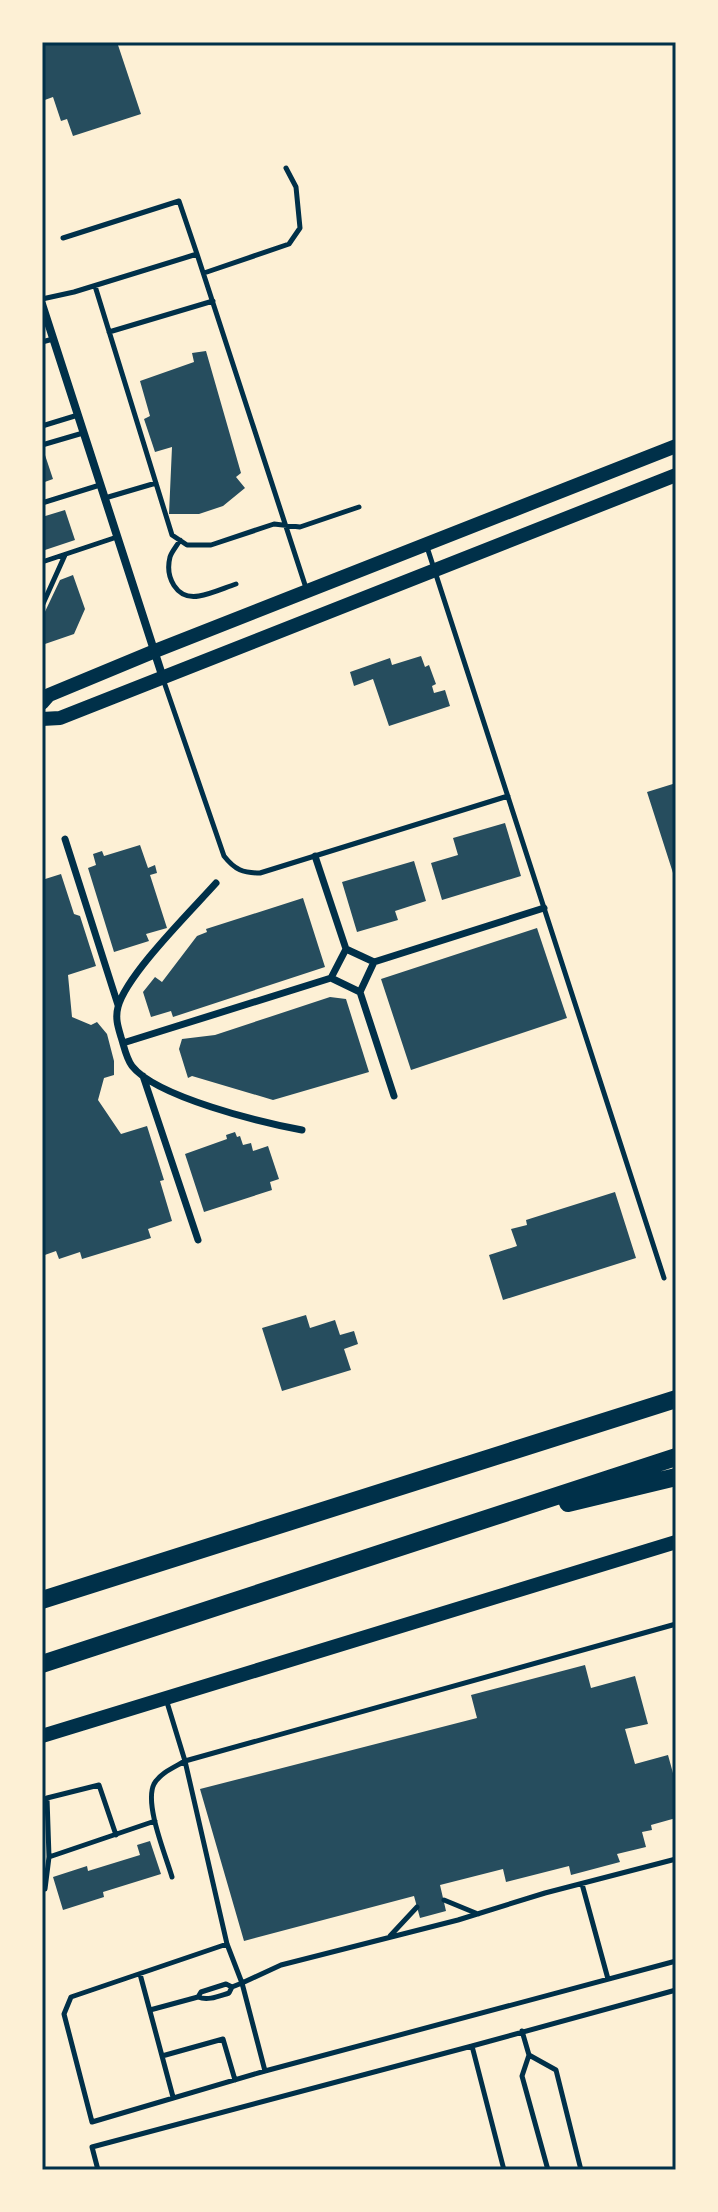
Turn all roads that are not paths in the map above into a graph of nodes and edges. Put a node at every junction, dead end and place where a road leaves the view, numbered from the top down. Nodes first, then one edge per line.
1 (286, 168) dead end
2 (63, 238) dead end
3 (197, 254) junction
4 (204, 273) junction
5 (95, 286) junction
6 (213, 301) junction
7 (42, 302) edge
8 (109, 332) junction
9 (53, 339) junction
10 (42, 342) edge
11 (78, 415) junction
12 (42, 426) edge
13 (84, 433) junction
14 (42, 445) edge
15 (676, 446) edge
16 (676, 475) edge
17 (156, 483) junction
18 (100, 485) junction
19 (105, 498) junction
20 (42, 503) edge
21 (359, 507) dead end
22 (286, 526) junction
23 (117, 537) junction
24 (180, 540) junction
25 (427, 546) junction
26 (65, 554) junction
27 (42, 562) edge
28 (435, 570) junction
29 (236, 584) dead end
30 (307, 592) junction
31 (42, 606) edge
32 (155, 651) junction
33 (163, 678) junction
34 (42, 703) edge
35 (42, 719) edge
36 (508, 796) junction
37 (65, 839) dead end
38 (315, 856) junction
39 (216, 883) dead end
40 (544, 908) junction
41 (346, 949) junction
42 (374, 962) junction
43 (331, 978) junction
44 (360, 992) junction
45 (118, 1005) junction
46 (123, 1043) junction
47 (143, 1076) junction
48 (394, 1096) dead end
49 (302, 1130) dead end
50 (198, 1240) dead end
51 (664, 1278) dead end
52 (676, 1385) edge
53 (676, 1399) edge
54 (511, 1452) junction
55 (676, 1457) edge
56 (676, 1477) edge
57 (434, 1536) junction
58 (676, 1542) edge
59 (42, 1600) edge
60 (676, 1624) edge
61 (42, 1664) edge
62 (166, 1698) junction
63 (42, 1736) edge
64 (185, 1761) junction
65 (155, 1821) junction
66 (116, 1835) junction
67 (49, 1857) junction
68 (676, 1859) edge
69 (172, 1877) dead end
70 (582, 1884) junction
71 (45, 1889) dead end
72 (444, 1900) dead end
73 (417, 1907) dead end
74 (478, 1914) junction
75 (389, 1937) junction
76 (227, 1944) junction
77 (676, 1961) edge
78 (140, 1974) junction
79 (608, 1979) junction
80 (242, 1983) junction
81 (676, 1990) edge
82 (150, 2010) junction
83 (522, 2031) junction
84 (472, 2046) junction
85 (529, 2055) junction
86 (162, 2056) junction
87 (265, 2071) junction
88 (235, 2080) junction
89 (173, 2097) junction
90 (98, 2170) edge
91 (504, 2170) edge
92 (548, 2170) edge
93 (581, 2170) edge

1 - 4 lane
2 - 3 lane
3 - 4 lane
3 - 5 lane
4 - 6 lane
5 - 7 lane
5 - 8 lane
6 - 8 lane
6 - 22 lane
7 - 9 street
8 - 17 lane
9 - 10 lane
9 - 11 street
11 - 12 lane
11 - 13 street
13 - 14 lane
13 - 18 street
15 - 25 main road
16 - 28 main road
17 - 19 lane
17 - 24 lane
18 - 19 street
18 - 20 lane
19 - 23 street
21 - 22 lane
22 - 24 lane
22 - 30 lane
23 - 26 lane
23 - 32 street
24 - 29 lane
25 - 28 lane
25 - 30 main road
26 - 27 lane
26 - 31 lane
28 - 33 main road
28 - 36 lane
30 - 32 main road
32 - 33 street
32 - 34 main road
33 - 35 main road
33 - 38 lane
36 - 38 lane
36 - 40 lane
37 - 45 street
38 - 41 street
39 - 45 street
40 - 42 street
40 - 51 lane
41 - 42 street
41 - 43 street
42 - 44 street
43 - 44 street
43 - 46 street
44 - 48 street
45 - 46 street
46 - 47 street
47 - 49 street
47 - 50 street
52 - 54 highway
53 - 54 highway
54 - 59 highway
55 - 57 highway
56 - 57 highway
57 - 61 highway
58 - 62 main road
60 - 64 lane
62 - 63 main road
62 - 64 lane
64 - 65 lane
64 - 76 lane
65 - 66 lane
65 - 69 lane
66 - 67 lane
66 - 67 lane
67 - 71 lane
68 - 70 lane
70 - 74 lane
70 - 79 lane
72 - 74 lane
73 - 75 lane
74 - 75 lane
75 - 80 lane
76 - 78 lane
76 - 80 lane
77 - 79 lane
78 - 82 lane
78 - 89 lane
79 - 87 lane
80 - 82 lane
80 - 87 lane
81 - 83 lane
82 - 86 lane
83 - 84 lane
83 - 85 lane
84 - 90 lane
84 - 91 lane
85 - 92 lane
85 - 93 lane
86 - 88 lane
86 - 89 lane
87 - 88 lane
88 - 89 lane

